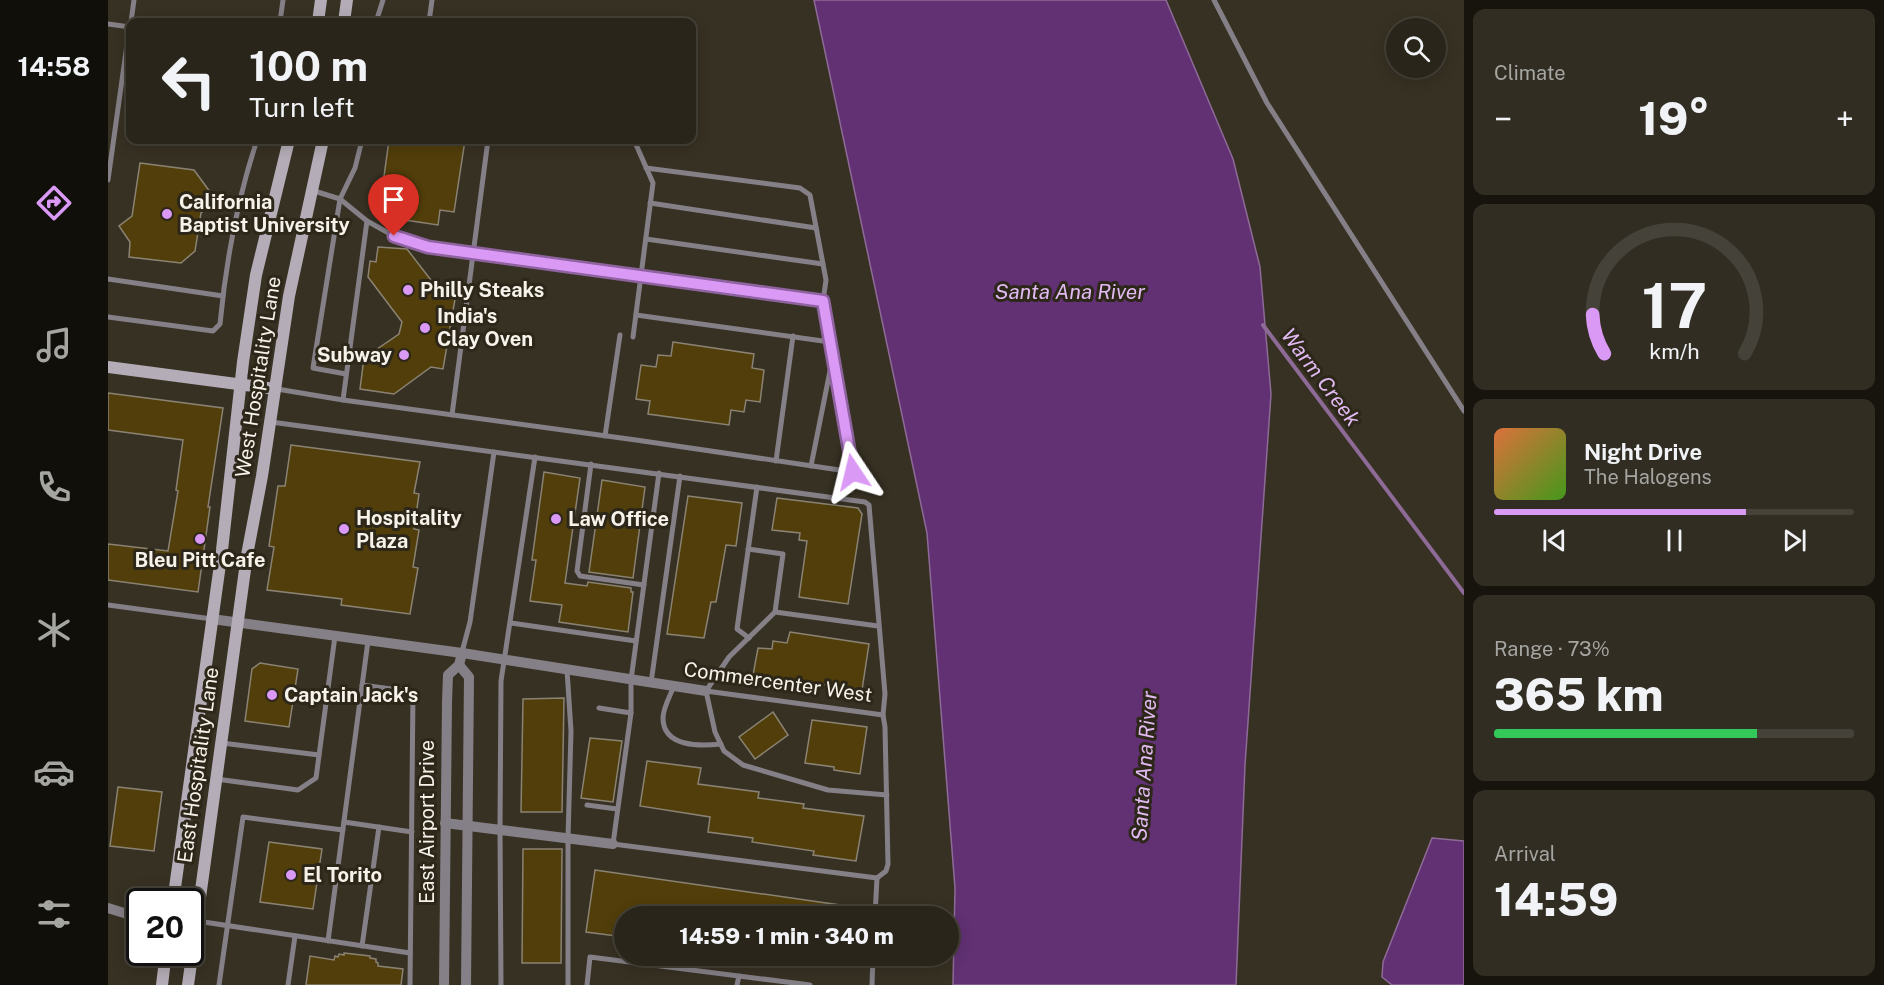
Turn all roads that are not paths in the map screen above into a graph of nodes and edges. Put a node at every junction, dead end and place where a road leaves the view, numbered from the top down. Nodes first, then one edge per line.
1 (134, 0) edge
2 (283, 0) edge
3 (321, 0) edge
4 (347, 0) edge
5 (383, 0) edge
6 (432, 0) edge
7 (1214, 0) edge
8 (131, 18) edge
9 (281, 18) edge
10 (319, 18) edge
11 (345, 18) edge
12 (377, 18) edge
13 (430, 18) edge
14 (108, 24) edge
15 (126, 25) edge
16 (126, 53) edge
17 (256, 144) edge
18 (288, 144) edge
19 (322, 144) edge
20 (361, 144) edge
21 (488, 144) edge
22 (636, 144) edge
23 (646, 168) junction
24 (108, 180) edge
25 (311, 190) junction
26 (340, 199) junction
27 (650, 203) junction
28 (367, 221) junction
29 (816, 228) junction
30 (646, 239) junction
31 (474, 253) junction
32 (823, 264) junction
33 (641, 276) junction
34 (108, 279) edge
35 (223, 296) junction
36 (823, 301) junction
37 (636, 315) junction
38 (108, 316) edge
39 (620, 335) dead end
40 (793, 336) junction
41 (633, 337) dead end
42 (830, 342) junction
43 (833, 357) junction
44 (108, 367) edge
45 (346, 374) junction
46 (241, 384) junction
47 (275, 389) junction
48 (343, 400) junction
49 (1464, 411) edge
50 (452, 415) junction
51 (270, 422) junction
52 (605, 436) junction
53 (494, 452) junction
54 (536, 457) junction
55 (776, 461) junction
56 (591, 464) junction
57 (811, 466) junction
58 (659, 473) junction
59 (680, 476) junction
60 (757, 487) junction
61 (748, 549) junction
62 (644, 585) junction
63 (108, 605) edge
64 (775, 612) junction
65 (212, 619) junction
66 (238, 622) junction
67 (511, 623) junction
68 (878, 626) junction
69 (335, 636) junction
70 (749, 638) junction
71 (368, 641) junction
72 (636, 641) junction
73 (462, 653) junction
74 (505, 660) junction
75 (459, 665) junction
76 (567, 670) junction
77 (630, 680) junction
78 (651, 683) junction
79 (362, 685) junction
80 (674, 686) junction
81 (706, 691) junction
82 (599, 708) dead end
83 (631, 713) junction
84 (883, 715) junction
85 (221, 743) junction
86 (721, 744) junction
87 (319, 755) junction
88 (216, 779) junction
89 (887, 795) junction
90 (586, 805) dead end
91 (617, 809) junction
92 (344, 822) junction
93 (445, 823) junction
94 (467, 825) junction
95 (379, 827) junction
96 (500, 828) junction
97 (343, 830) junction
98 (411, 832) junction
99 (568, 838) junction
100 (613, 843) junction
101 (877, 878) junction
102 (175, 888) edge
103 (201, 888) edge
104 (876, 906) edge
105 (108, 908) edge
106 (125, 912) edge
107 (204, 922) edge
108 (228, 926) junction
109 (295, 936) junction
110 (328, 940) junction
111 (362, 946) junction
112 (410, 953) junction
113 (164, 966) edge
114 (191, 966) edge
115 (873, 966) edge
116 (740, 976) junction
117 (766, 982) edge
118 (162, 985) edge
119 (188, 985) edge
120 (219, 985) edge
121 (288, 985) edge
122 (411, 985) edge
123 (444, 985) edge
124 (466, 985) edge
125 (501, 985) edge
126 (568, 985) edge
127 (587, 985) edge
128 (737, 985) edge
129 (810, 985) edge
130 (872, 985) edge

1 - 8 lane
2 - 9 lane
3 - 10 main road
4 - 11 main road
5 - 12 lane
6 - 13 lane
7 - 49 lane
14 - 15 lane
16 - 24 lane
17 - 35 lane
18 - 46 main road, West Hospitality Lane
19 - 25 main road, West Hospitality Lane
20 - 26 lane
21 - 31 lane
22 - 23 lane
23 - 27 lane
23 - 29 lane
25 - 26 lane
25 - 47 main road, West Hospitality Lane
26 - 28 lane
26 - 45 lane
27 - 29 lane
27 - 30 lane
28 - 31 lane
28 - 45 lane
29 - 32 lane
30 - 32 lane
30 - 33 lane
31 - 33 lane
31 - 50 lane
32 - 36 lane
33 - 36 lane
33 - 37 lane
34 - 35 lane
35 - 38 lane
36 - 42 lane
37 - 40 lane
37 - 41 lane
39 - 52 lane
40 - 42 lane
40 - 55 lane
42 - 43 lane
43 - 57 lane
43 - 57 lane
44 - 46 main road
45 - 48 lane
46 - 47 main road
46 - 65 main road, West Hospitality Lane
47 - 48 lane
47 - 51 main road, West Hospitality Lane
48 - 50 lane
50 - 52 lane
51 - 53 lane
51 - 66 main road, West Hospitality Lane
52 - 55 lane
53 - 54 lane
53 - 73 lane
54 - 56 lane
54 - 67 lane
55 - 57 lane
56 - 58 lane
56 - 62 lane
58 - 59 lane
58 - 62 lane
59 - 60 lane
59 - 78 lane
60 - 61 lane
60 - 68 lane
61 - 64 lane
61 - 70 lane
62 - 72 lane
63 - 65 lane
64 - 68 lane
64 - 70 lane
65 - 66 street, Commercenter West
65 - 102 main road, East Hospitality Lane
66 - 69 street, Commercenter West
66 - 85 main road, East Hospitality Lane
67 - 72 lane
67 - 74 lane
68 - 84 lane
69 - 71 street, Commercenter West
69 - 87 lane
70 - 81 lane
71 - 73 street, Commercenter West
71 - 79 lane
72 - 77 lane
73 - 74 street, Commercenter West
73 - 75 street, East Airport Drive
74 - 76 street, Commercenter West
74 - 96 lane
75 - 93 street, East Airport Drive
75 - 94 street, East Airport Drive
76 - 77 street, Commercenter West
76 - 99 lane
77 - 78 street, Commercenter West
77 - 83 lane
78 - 80 street, Commercenter West
79 - 92 lane
79 - 98 lane
80 - 81 street, Commercenter West
80 - 86 lane
81 - 84 lane, Commercenter West
81 - 86 lane
82 - 83 lane
83 - 91 lane
84 - 89 lane, Commercenter West
85 - 87 lane
85 - 88 main road, East Hospitality Lane
86 - 89 lane
87 - 88 lane
88 - 103 main road, East Hospitality Lane
89 - 101 lane, Commercenter West
90 - 91 lane
91 - 100 lane
92 - 95 lane
92 - 97 lane
93 - 94 street
93 - 123 street, East Airport Drive
94 - 96 street
94 - 124 street, East Airport Drive
95 - 98 lane
95 - 111 lane
96 - 99 street
96 - 125 lane
97 - 108 lane
97 - 110 lane
98 - 112 lane
99 - 100 street
99 - 126 lane
100 - 101 lane
101 - 104 lane
105 - 106 street
107 - 108 lane
108 - 109 lane
108 - 120 lane
109 - 110 lane
109 - 121 lane
110 - 111 lane
111 - 112 lane
112 - 122 lane
113 - 118 main road
114 - 119 main road, East Hospitality Lane
115 - 130 lane
116 - 117 lane
116 - 127 lane
116 - 128 lane
117 - 129 lane

